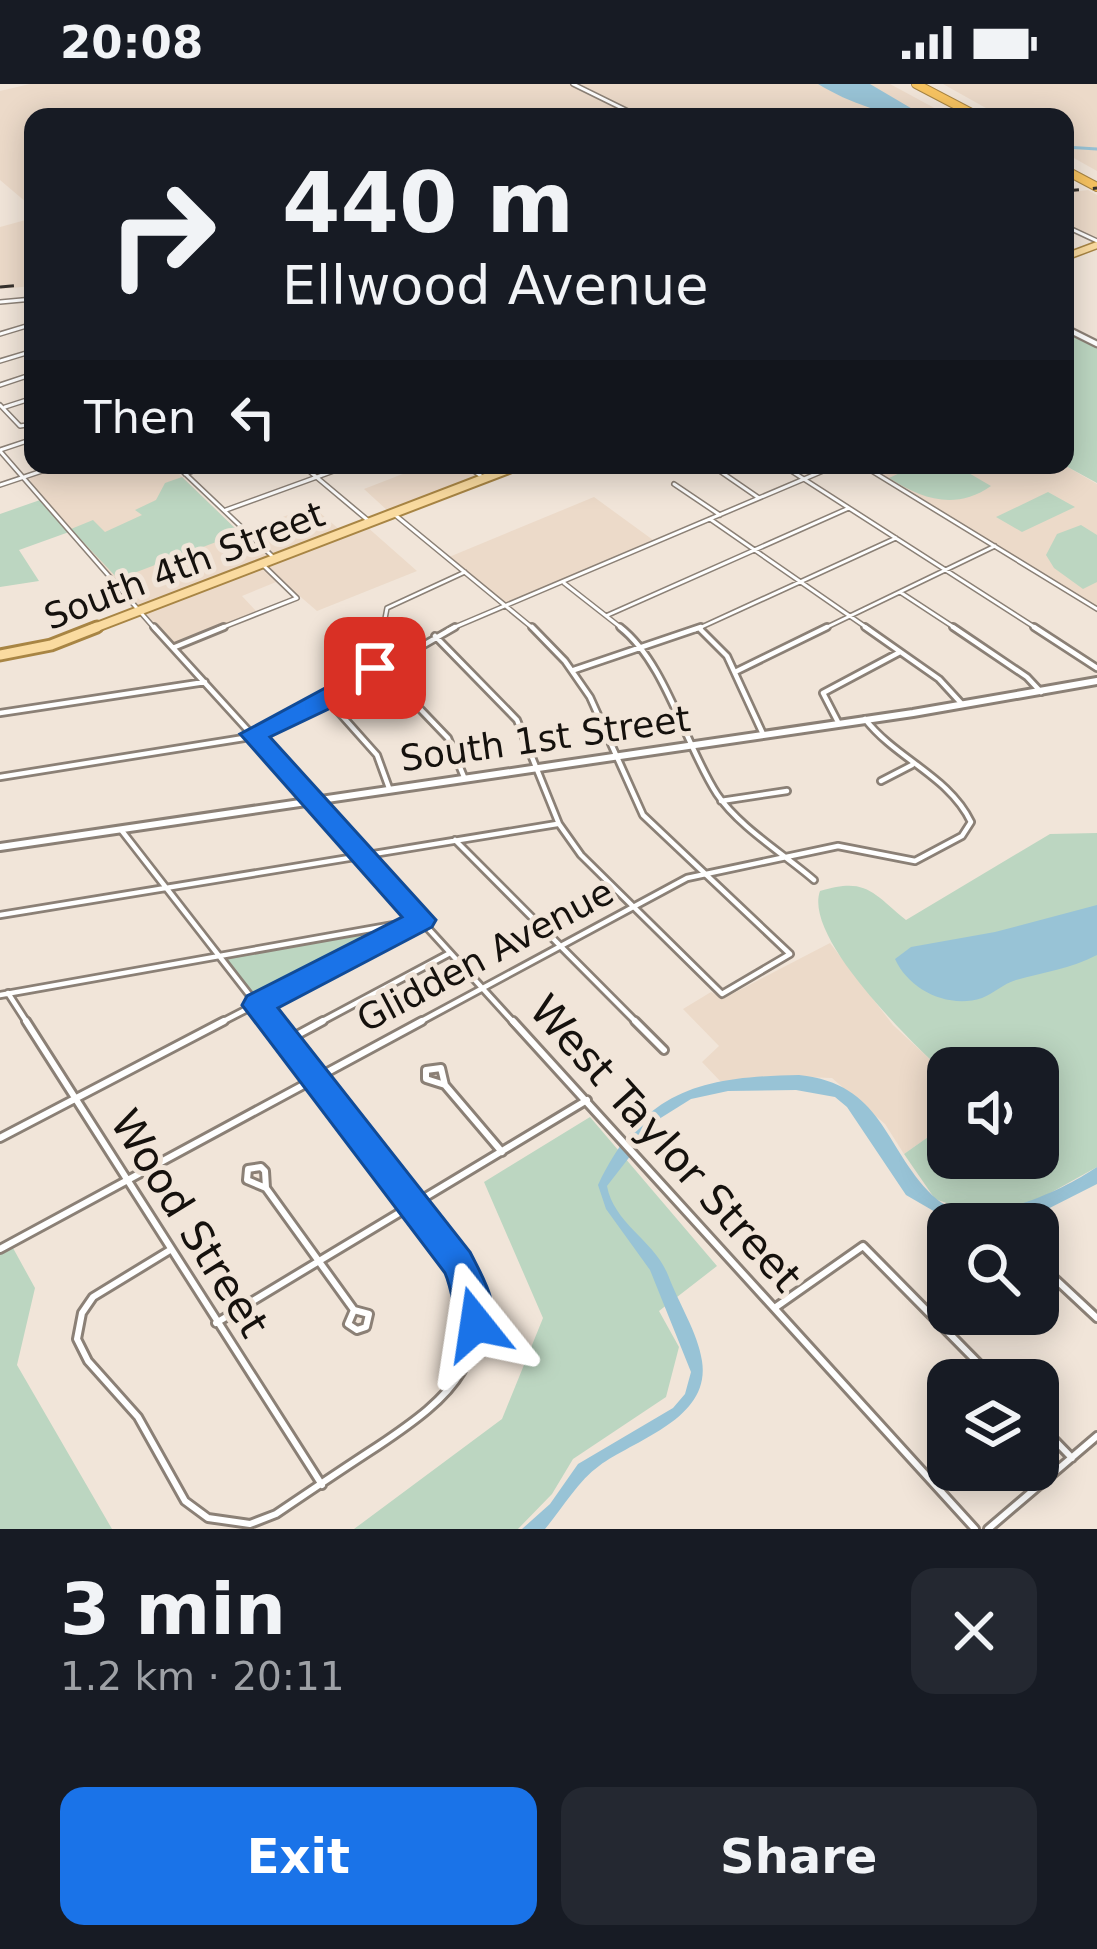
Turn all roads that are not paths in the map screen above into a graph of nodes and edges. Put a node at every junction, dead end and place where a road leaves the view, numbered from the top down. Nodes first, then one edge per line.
1 (573, 84) edge
2 (904, 84) edge
3 (919, 84) edge
4 (622, 108) edge
5 (954, 108) edge
6 (957, 108) edge
7 (1, 408) edge
8 (24, 426) edge
9 (0, 451) edge
10 (33, 474) edge
11 (185, 474) edge
12 (312, 474) edge
13 (324, 474) edge
14 (478, 474) edge
15 (495, 474) edge
16 (724, 474) edge
17 (797, 474) edge
18 (816, 474) edge
19 (877, 474) edge
20 (24, 477) junction
21 (316, 477) junction
22 (484, 478) junction
23 (805, 479) junction
24 (674, 484) dead end
25 (0, 485) edge
26 (759, 498) junction
27 (849, 508) junction
28 (224, 511) junction
29 (394, 513) junction
30 (720, 514) junction
31 (710, 519) junction
32 (370, 523) junction
33 (896, 538) junction
34 (994, 546) junction
35 (754, 550) junction
36 (274, 559) junction
37 (262, 564) junction
38 (946, 570) junction
39 (465, 572) junction
40 (562, 582) junction
41 (800, 582) junction
42 (900, 592) junction
43 (506, 606) junction
44 (1097, 609) edge
45 (140, 611) junction
46 (607, 616) junction
47 (848, 616) junction
48 (700, 629) junction
49 (435, 636) junction
50 (174, 647) junction
51 (408, 649) junction
52 (643, 651) junction
53 (901, 652) junction
54 (0, 655) edge
55 (379, 666) junction
56 (1097, 668) edge
57 (572, 670) junction
58 (735, 672) junction
59 (1097, 681) edge
60 (205, 682) junction
61 (1041, 692) junction
62 (328, 700) junction
63 (963, 705) junction
64 (0, 713) edge
65 (866, 719) junction
66 (839, 723) junction
67 (253, 734) junction
68 (764, 734) junction
69 (690, 745) junction
70 (614, 755) junction
71 (912, 765) junction
72 (538, 766) junction
73 (0, 777) edge
74 (464, 777) junction
75 (881, 781) dead end
76 (389, 788) junction
77 (787, 791) dead end
78 (311, 799) junction
79 (721, 801) junction
80 (559, 824) junction
81 (118, 827) junction
82 (455, 840) junction
83 (0, 847) edge
84 (361, 854) junction
85 (784, 855) junction
86 (700, 873) junction
87 (814, 880) dead end
88 (166, 887) junction
89 (631, 907) junction
90 (0, 915) edge
91 (421, 920) junction
92 (561, 946) junction
93 (451, 953) junction
94 (218, 955) junction
95 (482, 987) junction
96 (4, 994) edge
97 (258, 1005) junction
98 (286, 1041) junction
99 (664, 1049) dead end
100 (315, 1078) junction
101 (445, 1084) dead end
102 (75, 1099) junction
103 (587, 1100) junction
104 (0, 1138) edge
105 (502, 1152) junction
106 (126, 1180) junction
107 (266, 1188) dead end
108 (413, 1205) junction
109 (0, 1249) edge
110 (170, 1250) junction
111 (319, 1262) junction
112 (1059, 1283) edge
113 (776, 1307) junction
114 (354, 1310) dead end
115 (1097, 1318) edge
116 (217, 1322) junction
117 (974, 1359) edge
118 (1097, 1436) edge
119 (1059, 1445) edge
120 (1072, 1458) junction
121 (322, 1485) junction
122 (975, 1529) edge
123 (988, 1529) edge

1 - 4 street
2 - 5 highway
3 - 6 highway
7 - 8 street
9 - 20 street, West Taylor Street
10 - 20 street
11 - 28 street
12 - 21 street
13 - 21 street
14 - 22 street
15 - 22 main road, South 4th Street
16 - 26 street
17 - 23 street
18 - 23 street
19 - 34 street
20 - 25 street
20 - 45 street, West Taylor Street
21 - 28 street
21 - 32 street
22 - 29 main road, South 4th Street
23 - 26 street
23 - 27 street
24 - 30 street
26 - 30 street
27 - 33 street
27 - 35 street
28 - 36 street
29 - 32 main road, South 4th Street
29 - 39 street
30 - 31 street
31 - 35 street
31 - 40 street
32 - 36 main road, South 4th Street
33 - 38 street
33 - 41 street
34 - 38 street
34 - 44 street
35 - 41 street
35 - 46 street
36 - 37 main road, South 4th Street
37 - 45 main road, South 4th Street
37 - 50 street
38 - 42 street
38 - 56 street
39 - 43 street
39 - 51 street
40 - 43 street
40 - 46 street
41 - 47 street
41 - 48 street
42 - 47 street
42 - 61 street
43 - 49 street
43 - 57 street
45 - 50 street, West Taylor Street
45 - 54 main road, South 4th Street
46 - 52 street
47 - 53 street
47 - 58 street
48 - 52 street
48 - 58 street
49 - 51 street
49 - 72 street
50 - 60 street, West Taylor Street
51 - 55 street
52 - 57 street
52 - 69 street
53 - 63 street
53 - 66 street
55 - 62 street
55 - 74 street
57 - 70 street
58 - 68 street
59 - 61 street, South 1st Street
60 - 64 street
60 - 67 street, West Taylor Street
61 - 63 street, South 1st Street
62 - 67 street
62 - 76 street
63 - 65 street, South 1st Street
65 - 66 street, South 1st Street
65 - 71 street
66 - 68 street, South 1st Street
67 - 73 street
67 - 78 street, West Taylor Street
68 - 69 street, South 1st Street
69 - 70 street, South 1st Street
69 - 79 street
70 - 72 street, South 1st Street
70 - 86 street
71 - 75 street
71 - 85 street, Glidden Avenue
72 - 74 street, South 1st Street
72 - 80 street
74 - 76 street, South 1st Street
76 - 78 street, South 1st Street
77 - 79 street
78 - 81 street, South 1st Street
78 - 84 street, West Taylor Street
79 - 85 street
80 - 82 street
80 - 89 street
81 - 83 street, South 1st Street
81 - 88 street
82 - 84 street
82 - 92 street
84 - 88 street
84 - 91 street, West Taylor Street
85 - 86 street, Glidden Avenue
85 - 87 street
86 - 89 street, Glidden Avenue
86 - 89 street
88 - 90 street
88 - 94 street
89 - 92 street, Glidden Avenue
91 - 93 street, West Taylor Street
91 - 94 street
91 - 97 street
92 - 95 street, Glidden Avenue
92 - 99 street
93 - 95 street, West Taylor Street
93 - 98 street
94 - 96 street
94 - 97 street
95 - 100 street, Glidden Avenue
95 - 103 street, West Taylor Street
96 - 102 street, Wood Street
97 - 98 street
97 - 102 street
98 - 100 street
100 - 106 street, Glidden Avenue
100 - 108 street
101 - 105 street
102 - 104 street
102 - 106 street, Wood Street
103 - 105 street
103 - 113 street, West Taylor Street
105 - 108 street
106 - 109 street, Glidden Avenue
106 - 110 street, Wood Street
107 - 111 street
108 - 111 street
108 - 121 street
110 - 116 street, Wood Street
110 - 121 street
111 - 114 street
111 - 116 street
112 - 115 street
113 - 117 street
113 - 122 street, West Taylor Street
116 - 121 street, Wood Street
118 - 120 street
119 - 120 street
120 - 123 street

